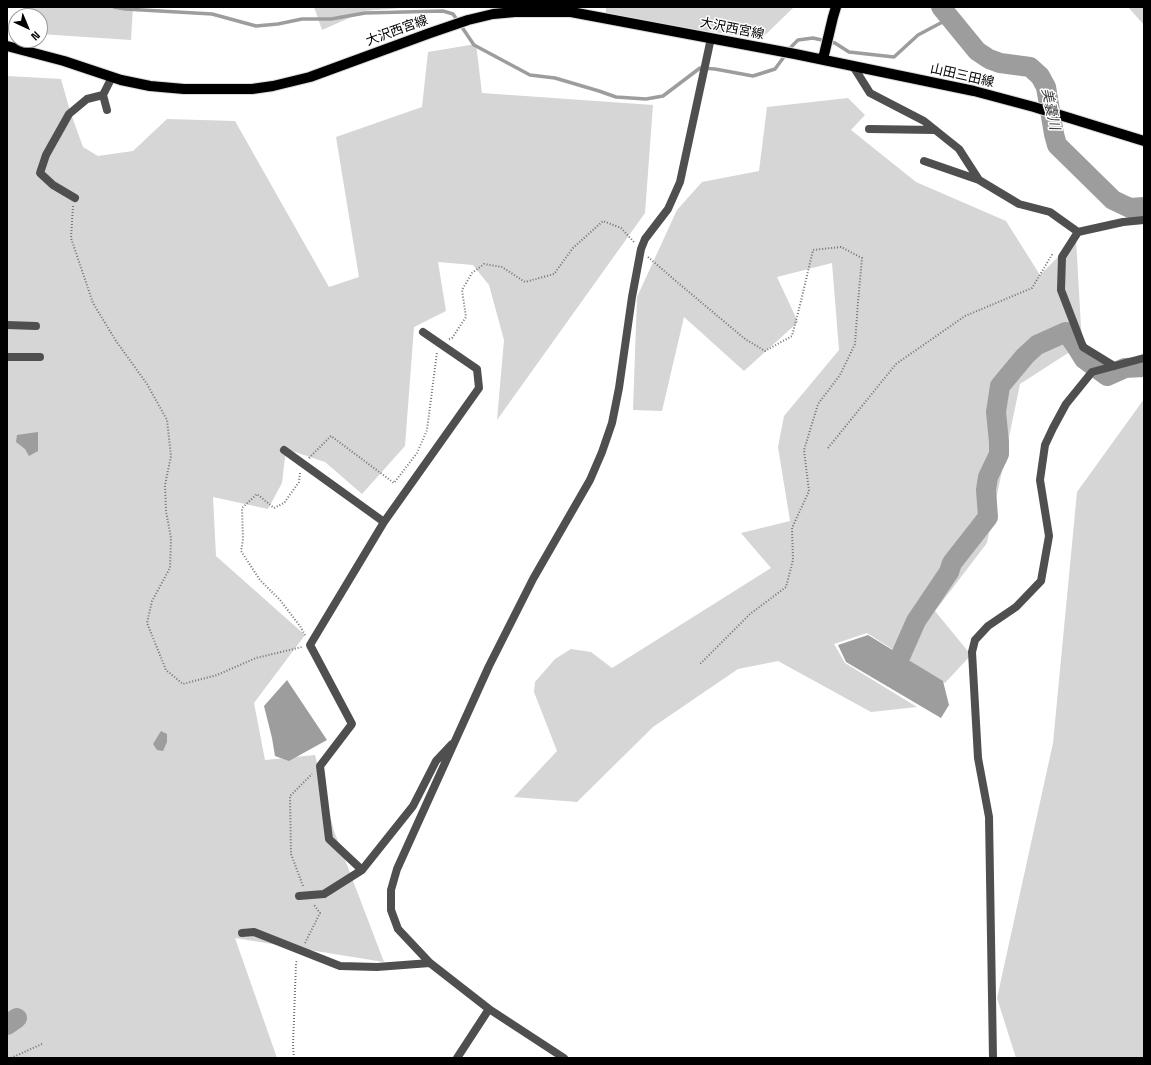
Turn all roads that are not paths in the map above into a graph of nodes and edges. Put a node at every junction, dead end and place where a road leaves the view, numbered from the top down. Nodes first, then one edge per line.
1 (836, 7) edge
2 (710, 38) junction
3 (7, 46) edge
4 (823, 59) junction
5 (853, 66) junction
6 (112, 77) junction
7 (103, 95) junction
8 (107, 110) dead end
9 (869, 129) dead end
10 (935, 130) junction
11 (1144, 141) edge
12 (924, 161) dead end
13 (979, 180) junction
14 (75, 198) road end
15 (1144, 220) edge
16 (1078, 232) junction
17 (7, 325) edge
18 (36, 326) dead end
19 (423, 332) dead end
20 (7, 357) edge
21 (40, 357) dead end
22 (1144, 358) edge
23 (1114, 366) junction
24 (284, 450) dead end
25 (384, 522) junction
26 (457, 738) junction
27 (362, 870) junction
28 (299, 896) dead end
29 (242, 933) dead end
30 (430, 962) junction
31 (489, 1009) junction
32 (457, 1058) edge
33 (564, 1058) edge
34 (993, 1058) edge

1 - 4 main road
2 - 4 main road, 大沢西宮線
2 - 6 main road, 大沢西宮線
2 - 26 street
3 - 6 main road, 大沢西宮線
4 - 5 main road, 山田三田線
5 - 10 street
5 - 11 main road, 山田三田線
6 - 7 street
7 - 8 street
7 - 14 street
9 - 10 street
10 - 13 street
12 - 13 street
13 - 16 street
15 - 16 street
16 - 23 street
17 - 18 street
19 - 25 street
20 - 21 street
22 - 23 street
23 - 34 street
24 - 25 street
25 - 27 street
26 - 27 street
26 - 30 street
27 - 28 street
29 - 30 street
30 - 31 street
31 - 32 street
31 - 33 street

